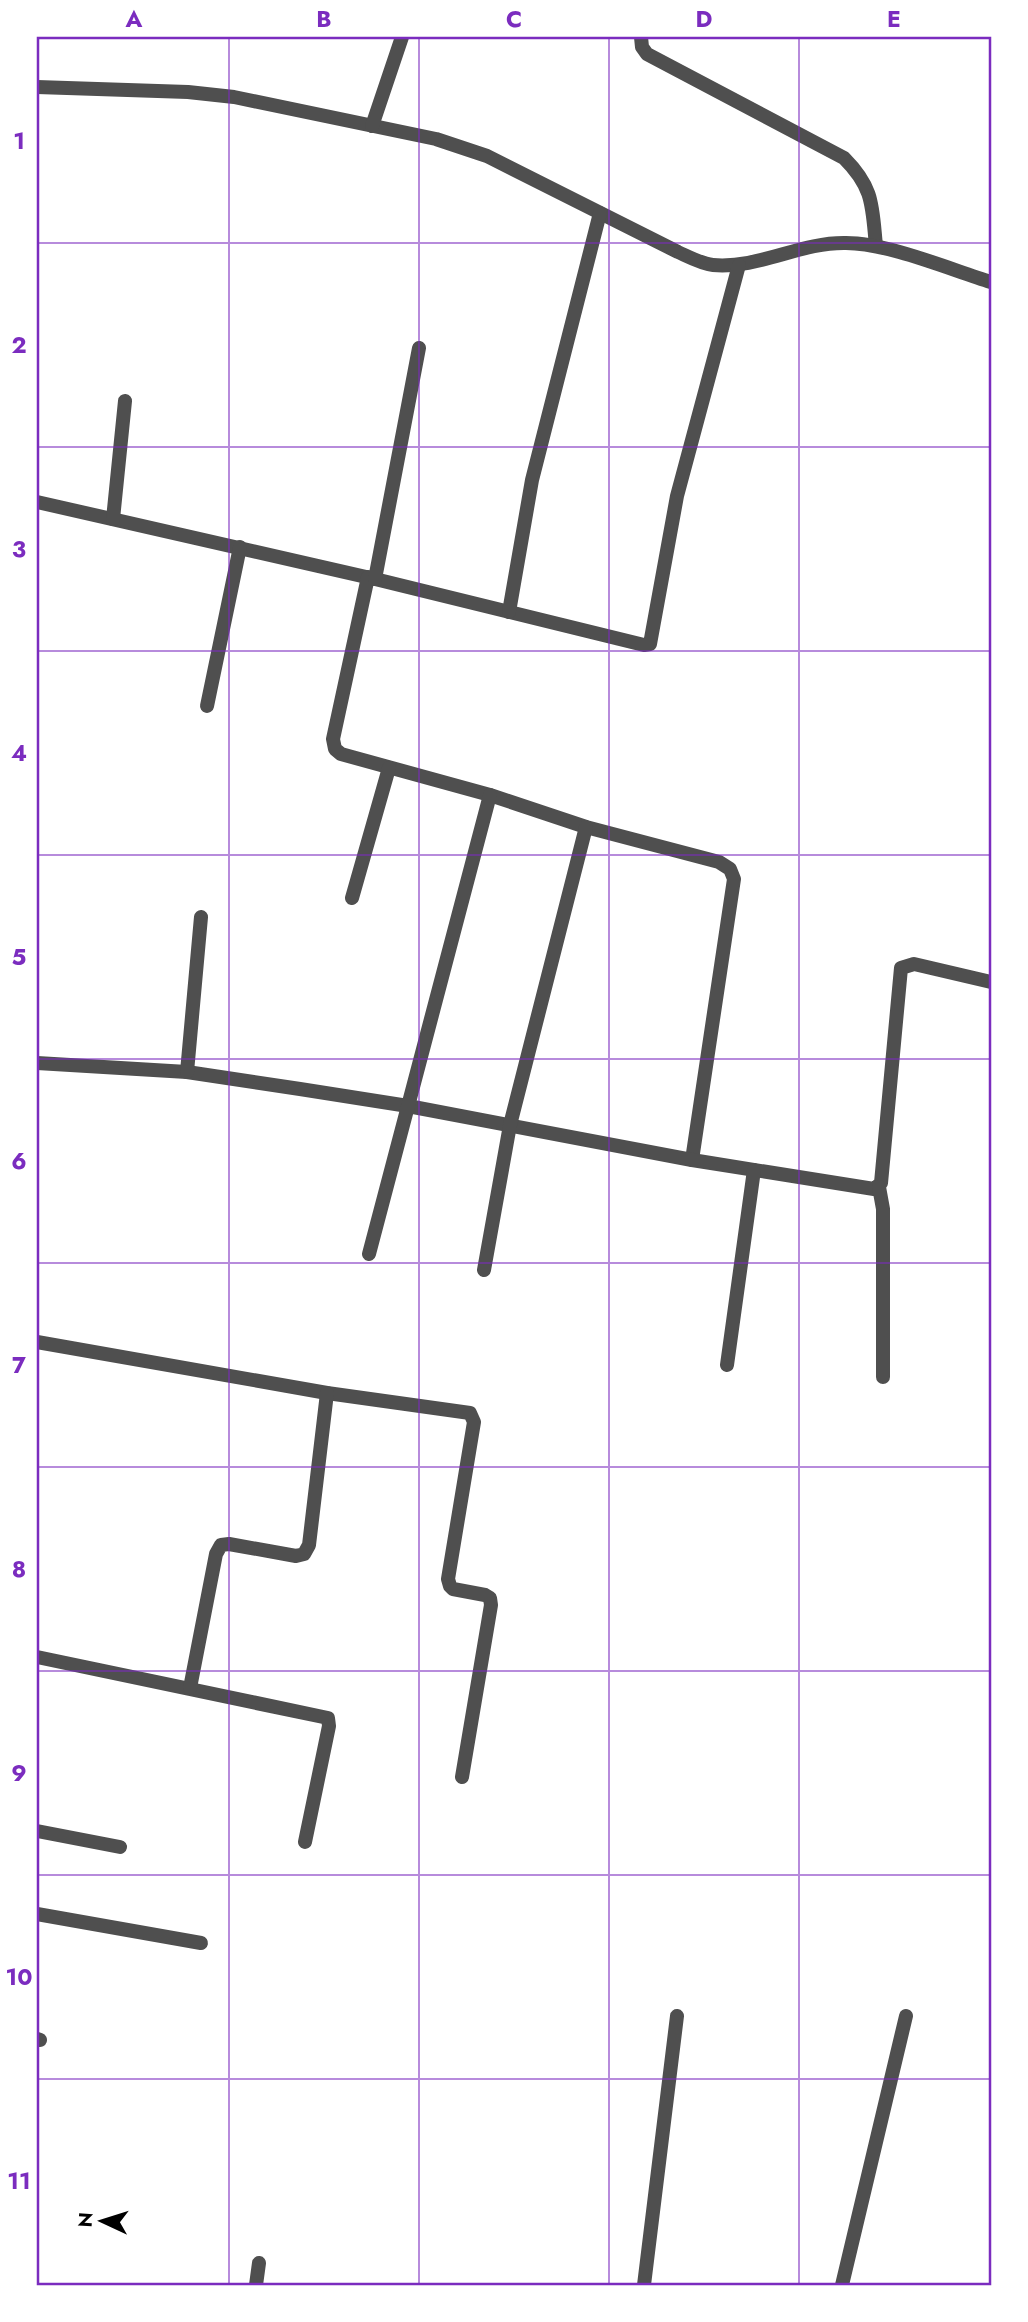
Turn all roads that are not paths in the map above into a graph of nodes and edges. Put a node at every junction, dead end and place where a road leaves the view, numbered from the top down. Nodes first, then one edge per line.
1 (402, 37) edge
2 (641, 37) edge
3 (37, 87) edge
4 (372, 126) junction
5 (600, 213) junction
6 (876, 246) junction
7 (739, 265) junction
8 (991, 282) edge
9 (419, 348) dead end
10 (124, 401) dead end
11 (37, 502) edge
12 (113, 519) junction
13 (240, 547) junction
14 (372, 578) junction
15 (509, 612) junction
16 (207, 706) dead end
17 (388, 768) junction
18 (490, 795) junction
19 (586, 827) junction
20 (352, 898) dead end
21 (201, 917) dead end
22 (991, 982) edge
23 (37, 1063) edge
24 (187, 1072) junction
25 (408, 1106) junction
26 (510, 1125) junction
27 (692, 1160) junction
28 (754, 1170) junction
29 (879, 1187) junction
30 (369, 1254) dead end
31 (484, 1270) dead end
32 (37, 1342) edge
33 (727, 1366) dead end
34 (883, 1377) dead end
35 (327, 1393) junction
36 (37, 1657) edge
37 (190, 1688) junction
38 (461, 1777) dead end
39 (37, 1831) edge
40 (305, 1842) dead end
41 (120, 1847) dead end
42 (37, 1914) edge
43 (201, 1942) dead end
44 (677, 2015) dead end
45 (906, 2016) dead end
46 (259, 2263) dead end
47 (256, 2285) edge
48 (643, 2285) edge
49 (842, 2285) edge

1 - 4 street
2 - 6 street
3 - 4 street
4 - 5 street
5 - 7 street
5 - 15 street
6 - 7 street
6 - 8 street
7 - 15 street
9 - 14 street
10 - 12 street
11 - 12 street
12 - 13 street
13 - 14 street
13 - 16 street
14 - 15 street
14 - 17 street
17 - 18 street
17 - 20 street
18 - 19 street
18 - 25 street
19 - 26 street
19 - 27 street
21 - 24 street
22 - 29 street
23 - 24 street
24 - 25 street
25 - 26 street
25 - 30 street
26 - 27 street
26 - 31 street
27 - 28 street
28 - 29 street
28 - 33 street
29 - 34 street
32 - 35 street
35 - 37 street
35 - 38 street
36 - 37 street
37 - 40 street
39 - 41 street
42 - 43 street
44 - 48 street
45 - 49 street
46 - 47 street

